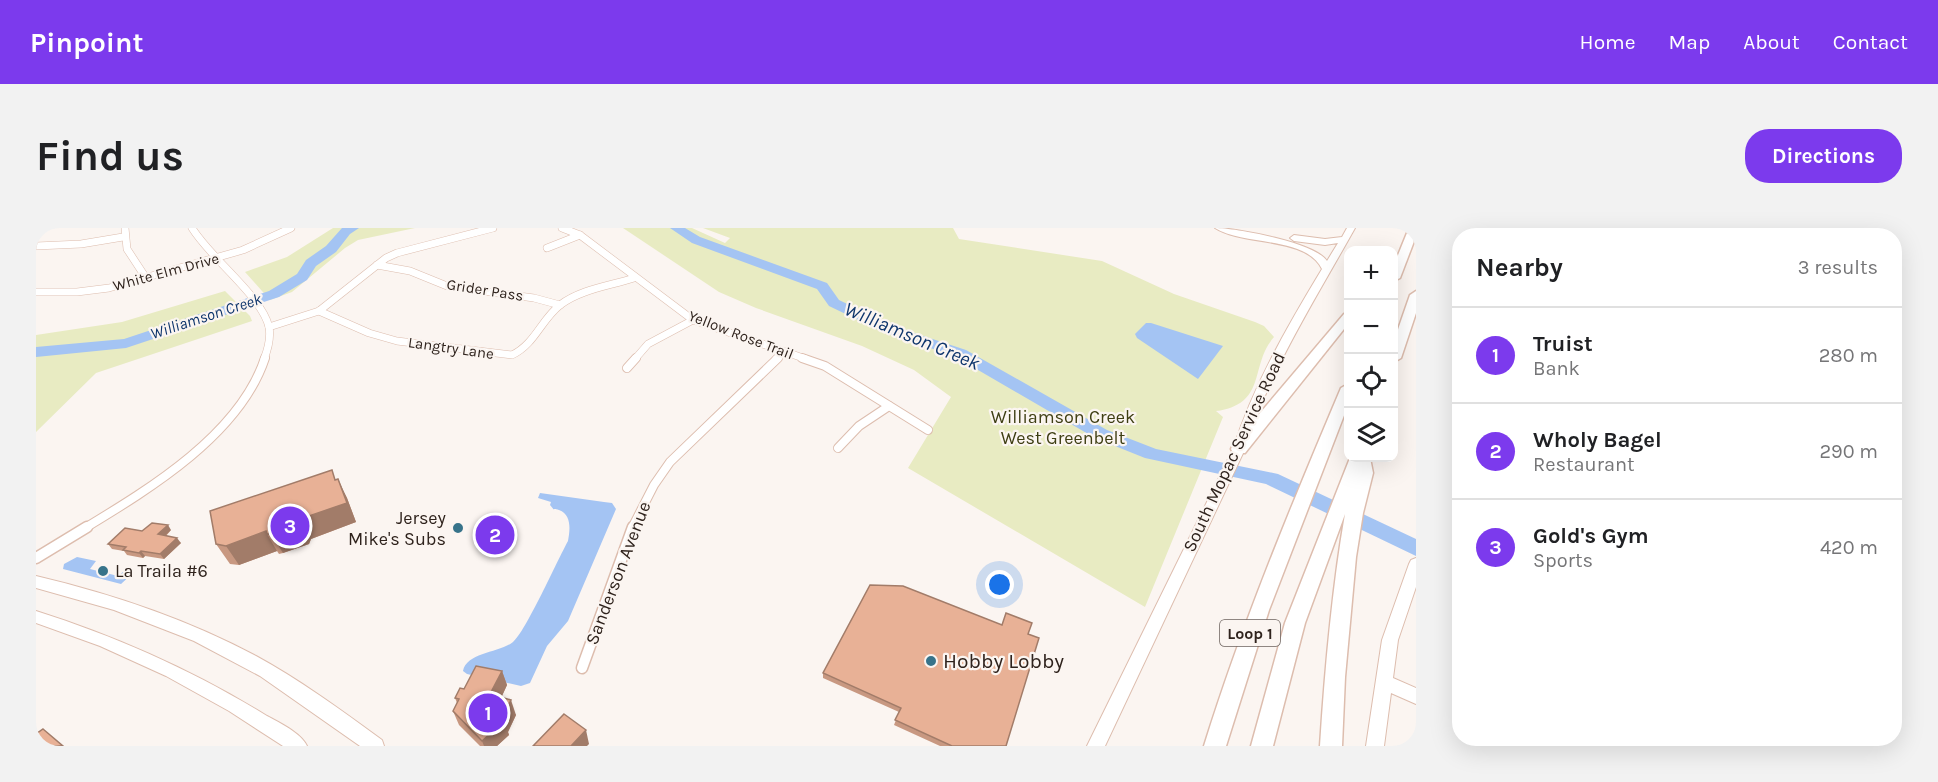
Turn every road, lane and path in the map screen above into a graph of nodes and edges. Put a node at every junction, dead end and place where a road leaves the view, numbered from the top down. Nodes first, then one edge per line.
1 (125, 228) edge
2 (192, 228) edge
3 (291, 228) edge
4 (493, 228) edge
5 (562, 228) edge
6 (1219, 228) edge
7 (1242, 228) edge
8 (1351, 228) edge
9 (1414, 228) edge
10 (580, 235) junction
11 (123, 237) junction
12 (1345, 239) junction
13 (36, 246) edge
14 (547, 248) dead end
15 (214, 259) junction
16 (1398, 260) edge
17 (377, 265) junction
18 (1327, 269) junction
19 (146, 278) junction
20 (634, 278) junction
21 (36, 292) edge
22 (1416, 295) edge
23 (560, 305) junction
24 (319, 311) junction
25 (693, 320) junction
26 (1344, 321) edge
27 (269, 327) junction
28 (784, 352) junction
29 (1395, 354) edge
30 (627, 368) dead end
31 (1344, 398) edge
32 (890, 406) junction
33 (928, 430) dead end
34 (838, 448) dead end
35 (1239, 449) junction
36 (1361, 462) edge
37 (1354, 489) junction
38 (36, 558) edge
39 (1414, 570) edge
40 (36, 582) edge
41 (36, 617) edge
42 (582, 668) dead end
43 (1384, 682) junction
44 (1416, 696) edge
45 (298, 746) edge
46 (375, 746) edge
47 (1096, 746) edge
48 (1215, 746) edge
49 (1262, 746) edge
50 (1331, 746) edge
51 (1375, 746) edge

1 - 11 street
2 - 15 street
3 - 15 street, White Elm Drive
4 - 17 street
5 - 10 street, Yellow Rose Trail
6 - 18 main road
7 - 12 main road
8 - 12 main road, South Mopac Service Road
9 - 16 highway
10 - 14 street
10 - 20 street, Yellow Rose Trail
11 - 13 street
11 - 19 street
12 - 18 main road, South Mopac Service Road
15 - 19 street, White Elm Drive
15 - 27 street
17 - 23 street, Grider Pass
17 - 24 street
18 - 35 main road, South Mopac Service Road
19 - 21 street, White Elm Drive
20 - 23 street, Langtry Lane
20 - 25 street, Yellow Rose Trail
22 - 29 highway
23 - 24 street, Langtry Lane
24 - 27 street
25 - 28 street, Yellow Rose Trail
25 - 30 street
26 - 35 highway
27 - 38 street
28 - 32 street, Yellow Rose Trail
28 - 42 street, Sanderson Avenue
31 - 48 highway, Loop 1
32 - 33 street, Yellow Rose Trail
32 - 34 street
35 - 47 main road, South Mopac Service Road
36 - 37 highway
37 - 49 highway, Loop 1
37 - 50 highway
39 - 43 main road
40 - 46 main road
41 - 45 main road
43 - 44 main road
43 - 51 main road

